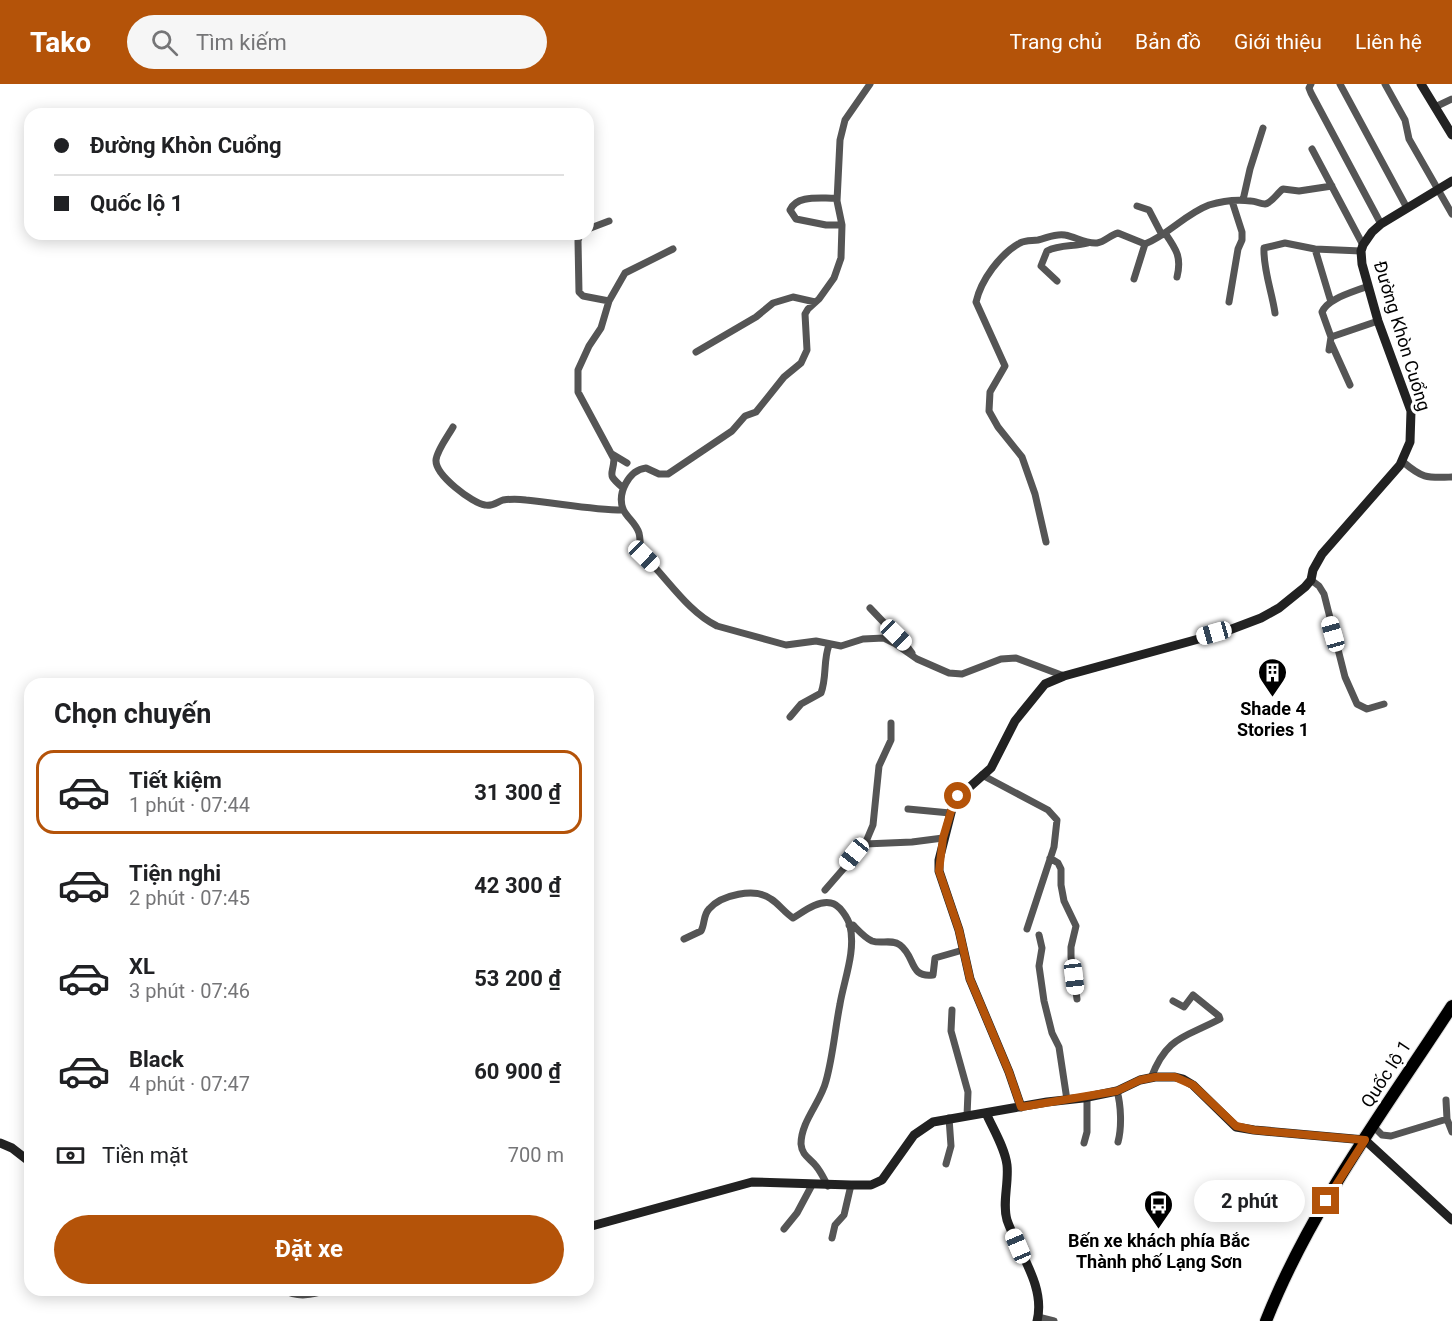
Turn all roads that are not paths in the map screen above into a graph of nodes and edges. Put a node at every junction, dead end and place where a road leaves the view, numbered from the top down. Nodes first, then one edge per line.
1 (870, 84) edge
2 (1311, 84) edge
3 (1340, 84) edge
4 (1385, 84) edge
5 (1421, 84) edge
6 (1452, 99) edge
7 (1435, 107) junction
8 (1263, 128) dead end
9 (1452, 135) edge
10 (1312, 149) dead end
11 (1452, 182) edge
12 (1332, 186) junction
13 (1438, 189) junction
14 (837, 198) junction
15 (1243, 200) junction
16 (1232, 201) junction
17 (1137, 206) dead end
18 (1407, 208) junction
19 (1452, 214) edge
20 (609, 221) dead end
21 (1381, 224) junction
22 (842, 225) junction
23 (594, 227) edge
24 (1163, 234) junction
25 (578, 240) edge
26 (1091, 242) junction
27 (1144, 244) junction
28 (1362, 248) junction
29 (673, 249) dead end
30 (1315, 249) junction
31 (1177, 278) dead end
32 (1134, 279) dead end
33 (1057, 280) dead end
34 (1368, 286) junction
35 (609, 301) junction
36 (815, 302) junction
37 (1229, 302) dead end
38 (1331, 302) junction
39 (1275, 313) dead end
40 (1378, 321) junction
41 (1330, 343) junction
42 (696, 352) dead end
43 (1350, 385) dead end
44 (453, 427) dead end
45 (611, 453) junction
46 (1402, 461) junction
47 (627, 464) dead end
48 (1452, 477) edge
49 (623, 488) junction
50 (623, 510) junction
51 (1046, 542) dead end
52 (1311, 580) junction
53 (870, 608) dead end
54 (830, 645) junction
55 (912, 656) junction
56 (1064, 676) junction
57 (1384, 704) dead end
58 (790, 717) dead end
59 (891, 723) dead end
60 (982, 775) junction
61 (908, 809) dead end
62 (950, 813) junction
63 (943, 838) junction
64 (865, 844) junction
65 (1050, 858) junction
66 (825, 890) dead end
67 (849, 925) junction
68 (1027, 929) dead end
69 (1039, 935) dead end
70 (684, 939) dead end
71 (963, 950) junction
72 (1077, 999) dead end
73 (1173, 1001) dead end
74 (1452, 1006) edge
75 (952, 1011) dead end
76 (1151, 1078) junction
77 (1117, 1091) junction
78 (1087, 1097) junction
79 (1067, 1100) junction
80 (1446, 1100) dead end
81 (1021, 1107) junction
82 (986, 1113) junction
83 (967, 1116) junction
84 (949, 1118) junction
85 (1447, 1119) junction
86 (1373, 1126) junction
87 (1452, 1132) edge
88 (1365, 1140) junction
89 (1118, 1142) dead end
90 (0, 1143) edge
91 (1084, 1143) dead end
92 (24, 1157) edge
93 (946, 1164) dead end
94 (813, 1185) junction
95 (828, 1185) junction
96 (851, 1185) junction
97 (1452, 1220) edge
98 (594, 1225) edge
99 (784, 1229) dead end
100 (832, 1238) dead end
101 (1038, 1319) edge
102 (1054, 1321) edge
103 (1266, 1321) edge

1 - 14 street
2 - 21 street
3 - 18 street
4 - 13 street
5 - 7 street
6 - 7 street
7 - 9 street
8 - 15 street
10 - 12 street
11 - 13 street, Đường Khòn Cuổng
12 - 15 street
12 - 28 street
13 - 18 street, Đường Khòn Cuổng
13 - 19 street
14 - 22 street
14 - 22 street
15 - 16 street
16 - 24 street
16 - 37 street
17 - 24 street
18 - 21 street, Đường Khòn Cuổng
20 - 23 street
21 - 28 street, Đường Khòn Cuổng
22 - 36 street
24 - 27 street
24 - 31 street
25 - 35 street
26 - 27 street
26 - 33 street
26 - 51 street
27 - 32 street
28 - 30 street
28 - 34 street, Đường Khòn Cuổng
29 - 35 street
30 - 38 street
30 - 39 street
34 - 38 street
34 - 40 street, Đường Khòn Cuổng
35 - 45 street
36 - 42 street
36 - 49 street
38 - 41 street
40 - 41 street
40 - 46 street, Đường Khòn Cuổng
41 - 43 street
44 - 50 street
45 - 47 street
45 - 49 street
46 - 48 street
46 - 52 street, Đường Khòn Cuổng
49 - 50 street
50 - 54 street
52 - 56 street, Đường Khòn Cuổng
52 - 57 street
53 - 55 street
54 - 55 street
54 - 58 street
55 - 56 street
56 - 60 street, Đường Khòn Cuổng
59 - 64 street
60 - 62 street, Đường Khòn Cuổng
60 - 65 street
61 - 62 street
62 - 63 street, Đường Khòn Cuổng
63 - 64 street
63 - 71 street, Đường Khòn Cuổng
64 - 66 street
65 - 68 street
65 - 72 street
67 - 70 street
67 - 71 street
67 - 95 street
69 - 79 street
71 - 81 street, Đường Khòn Cuổng
73 - 76 street
74 - 86 highway, Quốc lộ 1
75 - 83 street
76 - 77 street
76 - 88 street
77 - 78 street
77 - 89 street
78 - 79 street
78 - 91 street
79 - 81 street
80 - 85 street
81 - 82 street
82 - 83 street
82 - 101 street
83 - 84 street
84 - 93 street
84 - 96 street
85 - 86 street
85 - 87 street
86 - 88 highway, Quốc lộ 1
88 - 97 street
88 - 103 highway, Quốc lộ 1
90 - 92 street
94 - 95 street
94 - 98 street
94 - 99 street
95 - 96 street
96 - 100 street
101 - 102 street

